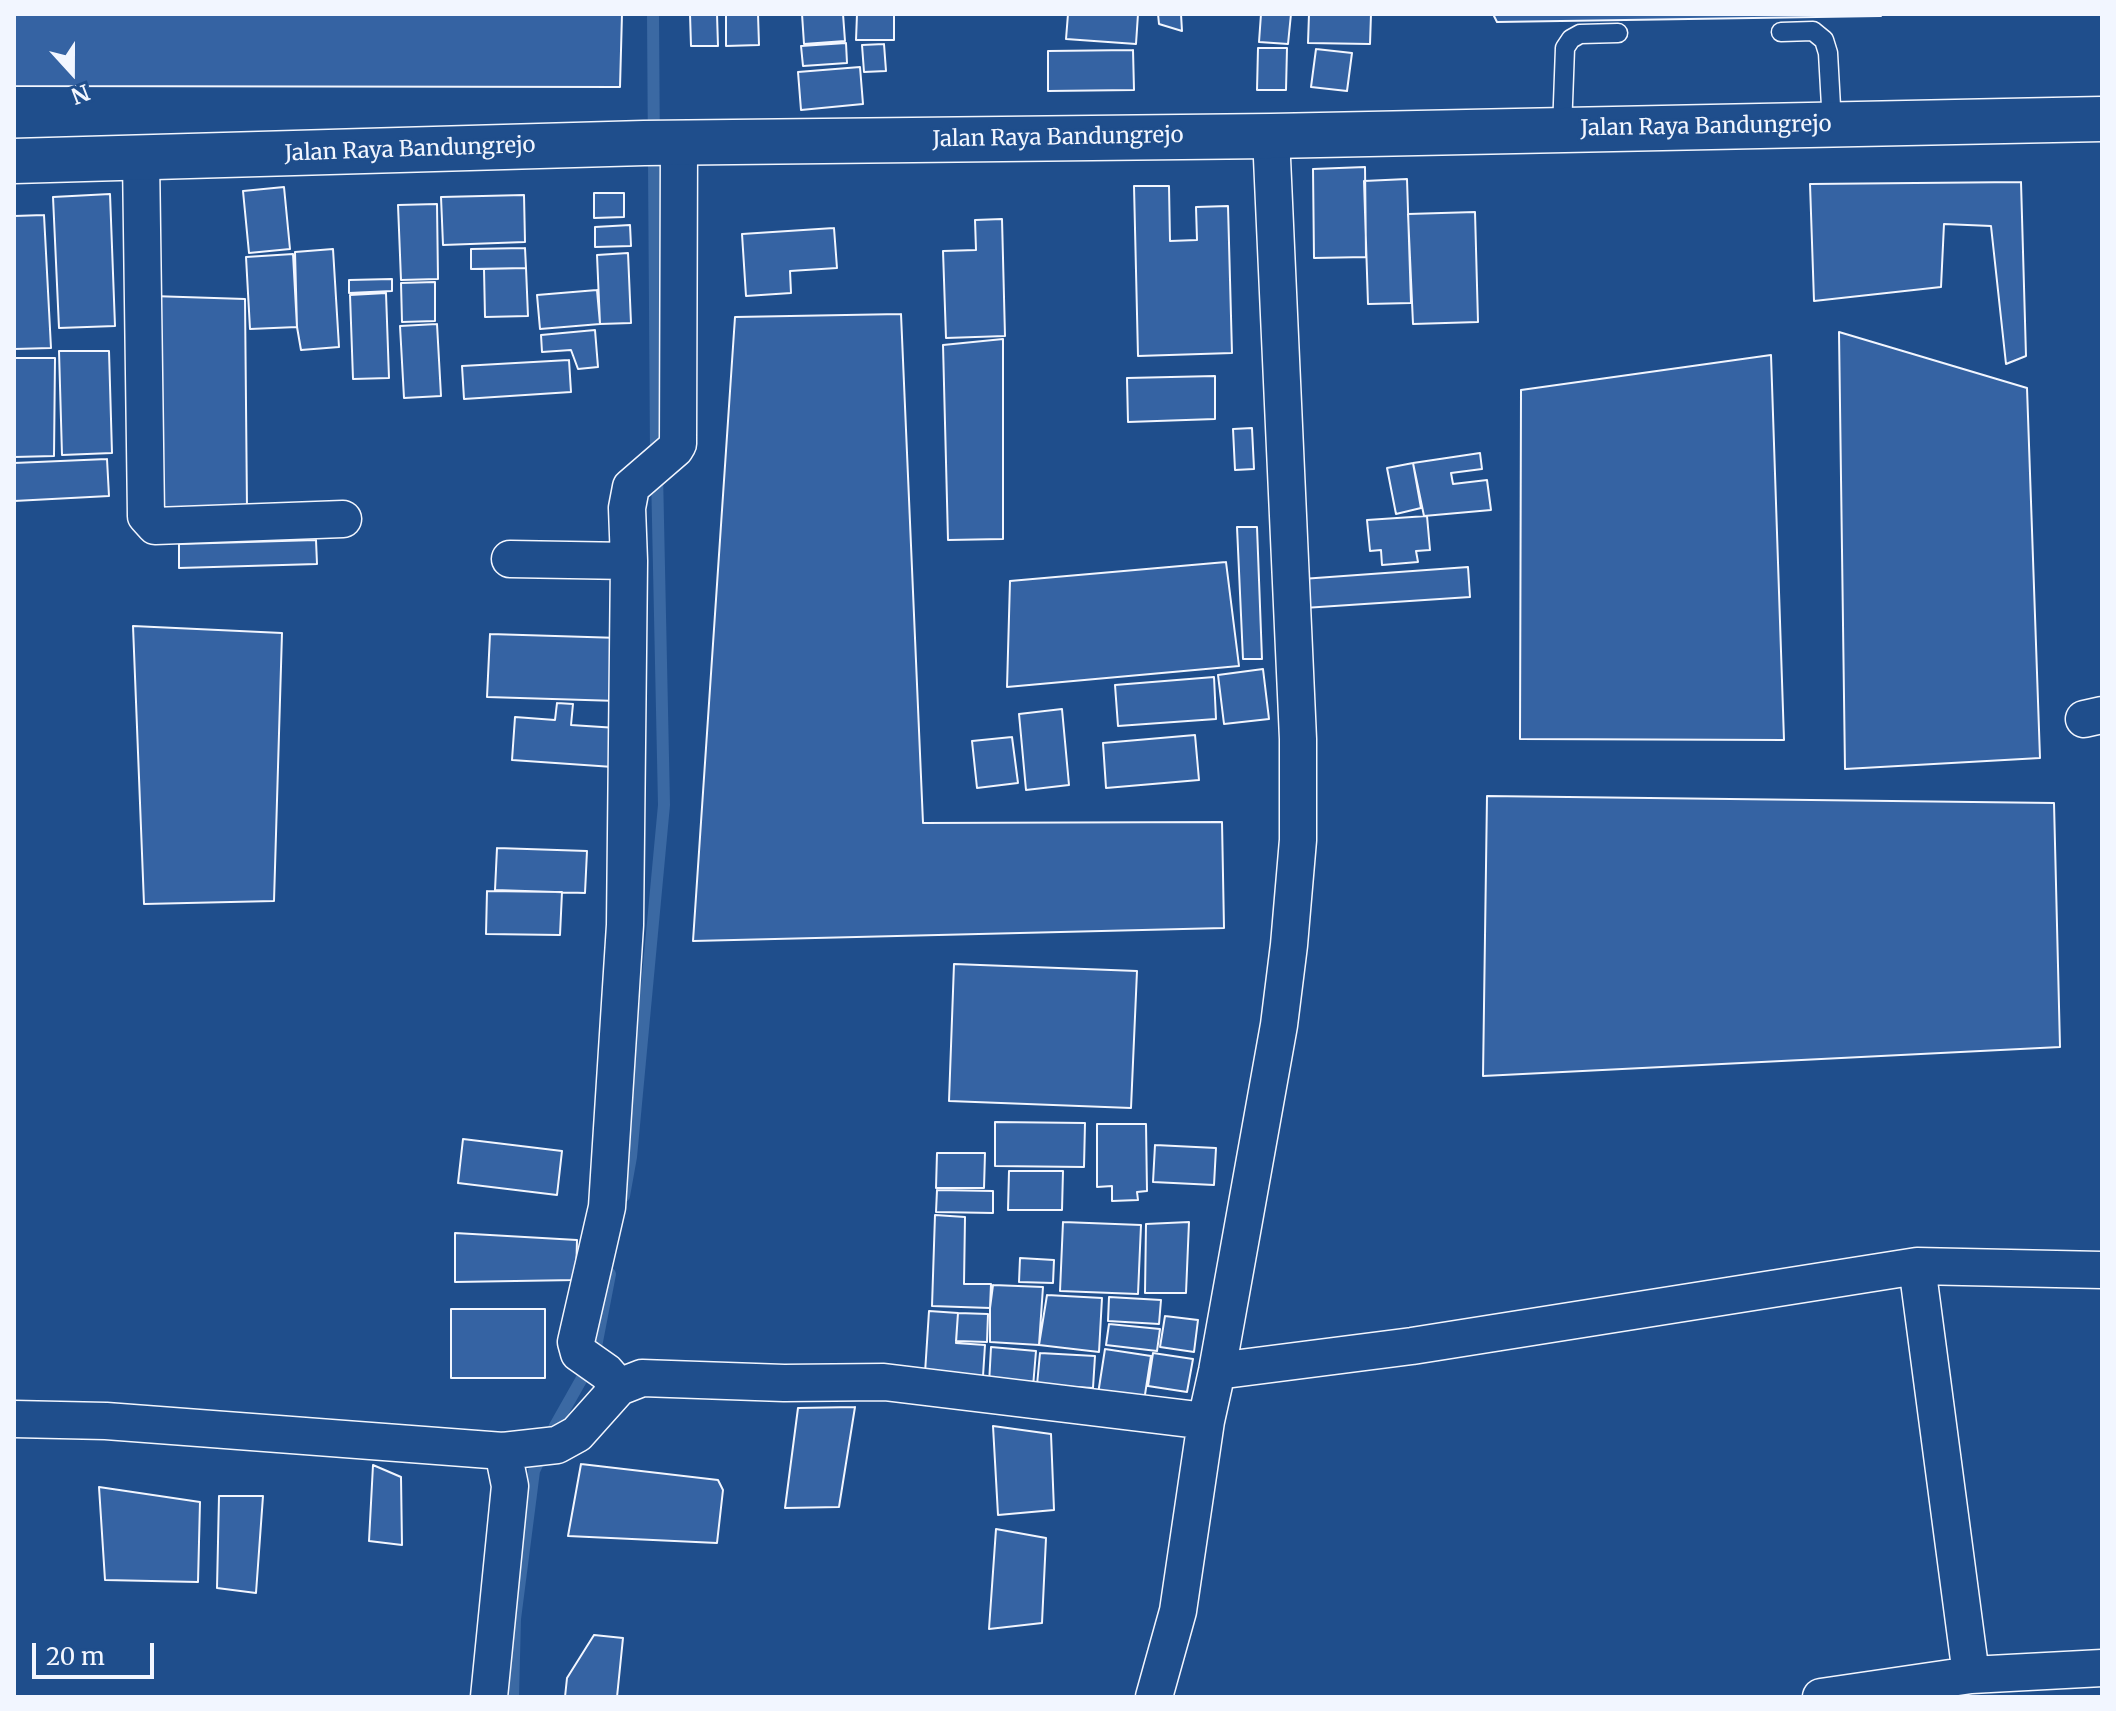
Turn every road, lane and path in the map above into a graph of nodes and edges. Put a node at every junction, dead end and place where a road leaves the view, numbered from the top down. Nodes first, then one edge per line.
1 (1781, 32) dead end
2 (1618, 33) dead end
3 (2102, 119) edge
4 (1832, 124) junction
5 (1561, 130) junction
6 (1271, 136) junction
7 (664, 143) junction
8 (141, 158) junction
9 (14, 161) edge
10 (343, 519) dead end
11 (510, 559) dead end
12 (629, 561) junction
13 (1917, 1266) junction
14 (2102, 1270) edge
15 (601, 1371) junction
16 (1217, 1371) junction
17 (14, 1419) edge
18 (1206, 1421) junction
19 (531, 1448) junction
20 (2102, 1668) edge
21 (1971, 1675) junction
22 (489, 1697) edge
23 (1154, 1697) edge
24 (1821, 1697) edge

1 - 4 lane
2 - 5 lane
3 - 4 main road, Jalan Raya Bandungrejo
4 - 5 main road, Jalan Raya Bandungrejo
5 - 6 main road, Jalan Raya Bandungrejo
6 - 7 main road, Jalan Raya Bandungrejo
6 - 16 street
7 - 8 main road, Jalan Raya Bandungrejo
7 - 12 street
8 - 9 main road, Jalan Raya Bandungrejo
8 - 10 street
11 - 12 street
12 - 15 street
13 - 14 street
13 - 16 street
13 - 21 street
15 - 18 street
15 - 19 street
16 - 18 street
17 - 19 street
18 - 23 street
19 - 22 street
20 - 21 street
21 - 24 street

